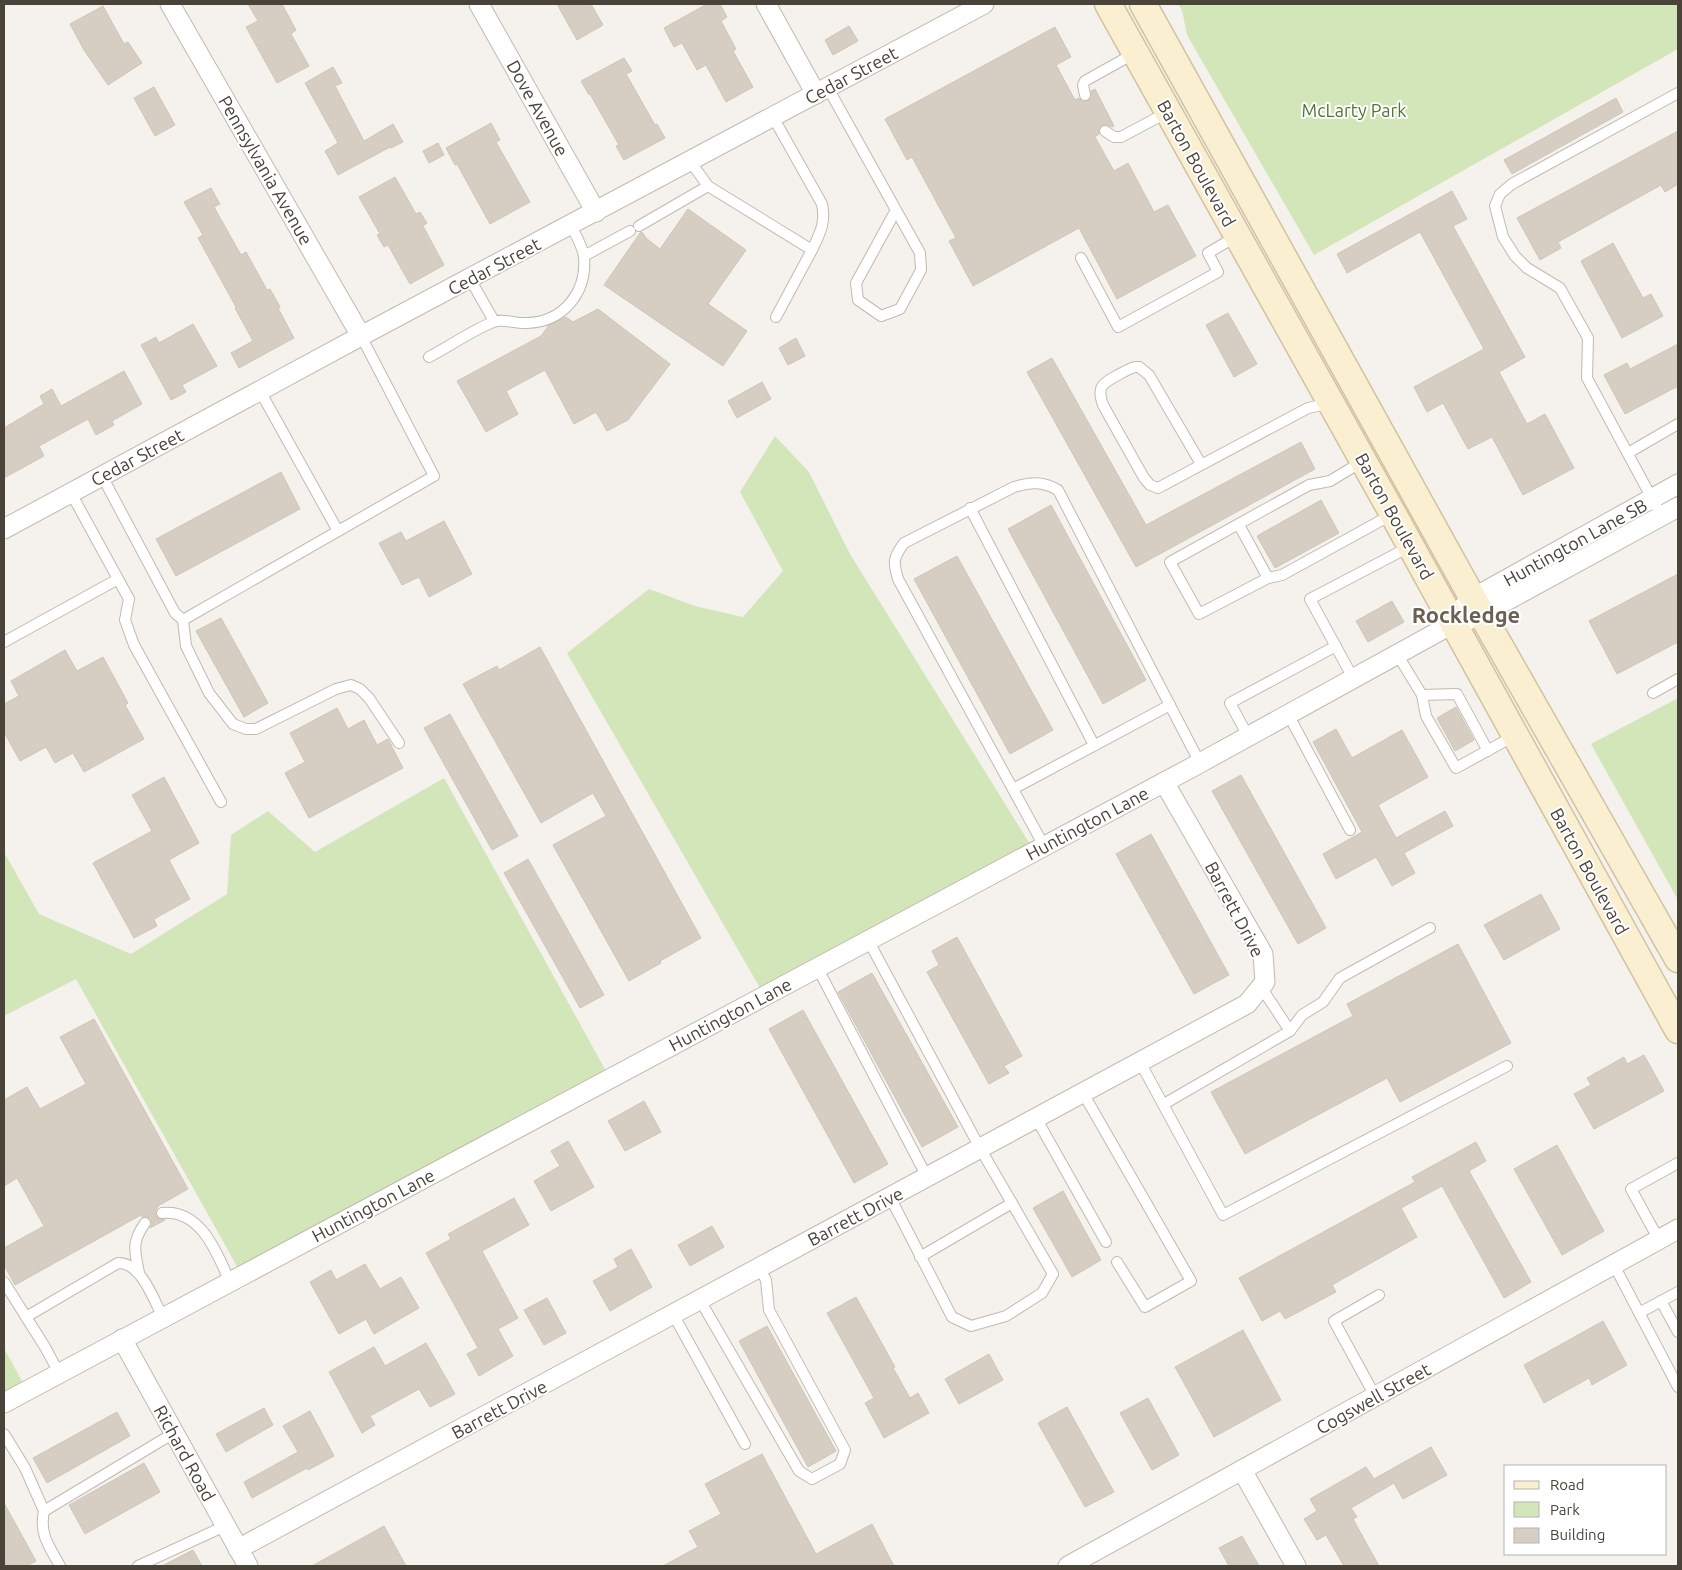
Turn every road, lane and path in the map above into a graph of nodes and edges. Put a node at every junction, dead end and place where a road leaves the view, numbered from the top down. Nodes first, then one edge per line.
1 (170, 4) edge
2 (479, 4) edge
3 (766, 4) edge
4 (984, 4) edge
5 (1108, 4) edge
6 (1143, 4) edge
7 (1136, 53) junction
8 (822, 91) junction
9 (1678, 93) edge
10 (1085, 95) dead end
11 (1169, 112) junction
12 (773, 117) junction
13 (1105, 131) dead end
14 (690, 162) junction
15 (708, 186) junction
16 (896, 210) junction
17 (596, 212) junction
18 (571, 225) junction
19 (1238, 236) junction
20 (812, 250) junction
21 (584, 256) junction
22 (1081, 258) dead end
23 (470, 279) junction
24 (776, 317) dead end
25 (494, 321) junction
26 (361, 336) junction
27 (429, 357) dead end
28 (1357, 388) junction
29 (260, 391) junction
30 (1332, 402) junction
31 (1678, 424) edge
32 (1628, 453) junction
33 (1364, 460) junction
34 (1201, 464) junction
35 (102, 476) junction
36 (1678, 484) edge
37 (70, 493) junction
38 (1652, 498) junction
39 (1678, 507) edge
40 (970, 508) junction
41 (1394, 514) junction
42 (1662, 517) junction
43 (1239, 524) junction
44 (4, 529) edge
45 (338, 531) junction
46 (1593, 532) junction
47 (1411, 546) junction
48 (1602, 549) junction
49 (1268, 578) junction
50 (118, 579) junction
51 (1477, 606) junction
52 (182, 620) junction
53 (1454, 623) junction
54 (4, 642) edge
55 (1336, 646) junction
56 (1397, 654) junction
57 (1353, 678) junction
58 (1678, 679) edge
59 (1653, 693) dead end
60 (1422, 695) junction
61 (1170, 705) junction
62 (1288, 714) junction
63 (1515, 735) junction
64 (1248, 736) junction
65 (399, 743) dead end
66 (1094, 745) junction
67 (1488, 751) junction
68 (1200, 763) junction
69 (1164, 782) junction
70 (1013, 789) junction
71 (221, 802) dead end
72 (1350, 830) dead end
73 (1044, 846) junction
74 (1631, 876) junction
75 (1601, 893) junction
76 (1430, 928) dead end
77 (868, 940) junction
78 (1678, 959) edge
79 (817, 968) junction
80 (1261, 987) junction
81 (1678, 1030) edge
82 (1290, 1031) junction
83 (1140, 1062) junction
84 (1507, 1066) dead end
85 (1083, 1093) junction
86 (1164, 1104) junction
87 (1036, 1118) junction
88 (980, 1148) junction
89 (1678, 1163) edge
90 (926, 1177) junction
91 (890, 1198) junction
92 (1012, 1203) junction
93 (162, 1213) dead end
94 (145, 1223) dead end
95 (1678, 1229) edge
96 (1659, 1240) junction
97 (1106, 1242) dead end
98 (920, 1256) junction
99 (1117, 1262) dead end
100 (1614, 1265) junction
101 (759, 1268) junction
102 (139, 1273) junction
103 (4, 1282) edge
104 (230, 1282) junction
105 (1678, 1293) edge
106 (1379, 1294) dead end
107 (700, 1300) junction
108 (1661, 1301) junction
109 (1639, 1313) junction
110 (673, 1314) junction
111 (26, 1317) junction
112 (163, 1318) junction
113 (1678, 1332) edge
114 (122, 1340) junction
115 (59, 1373) junction
116 (1678, 1387) edge
117 (1375, 1396) junction
118 (4, 1403) edge
119 (174, 1433) junction
120 (4, 1434) edge
121 (745, 1444) dead end
122 (1242, 1470) junction
123 (44, 1510) junction
124 (225, 1526) junction
125 (238, 1549) junction
126 (60, 1566) edge
127 (138, 1566) edge
128 (248, 1566) edge
129 (1068, 1566) edge
130 (1296, 1566) edge

1 - 26 street, Pennsylvania Avenue
2 - 17 street, Dove Avenue
3 - 8 street
4 - 8 street, Cedar Street
5 - 7 main road, Barton Boulevard
6 - 28 main road, Barton Boulevard
7 - 10 lane
7 - 11 main road, Barton Boulevard
8 - 12 street, Cedar Street
8 - 16 lane
9 - 32 lane
11 - 13 lane
11 - 19 main road, Barton Boulevard
12 - 14 street, Cedar Street
12 - 20 lane
14 - 15 lane
14 - 17 street, Cedar Street
15 - 20 lane
15 - 21 lane
16 - 16 lane
17 - 18 street, Cedar Street
18 - 21 lane
18 - 23 street, Cedar Street
19 - 22 lane
19 - 30 main road, Barton Boulevard
20 - 24 lane
21 - 25 lane
23 - 25 lane
23 - 26 street, Cedar Street
25 - 27 lane
26 - 29 street, Cedar Street
26 - 45 lane
28 - 30 main road
28 - 51 main road, Barton Boulevard
29 - 35 street, Cedar Street
29 - 45 lane
30 - 33 main road, Barton Boulevard
30 - 34 lane
31 - 32 lane
32 - 38 lane
33 - 41 main road, Barton Boulevard
33 - 43 lane
34 - 34 lane
35 - 37 street, Cedar Street
35 - 52 lane
36 - 38 street, Huntington Lane SB
37 - 44 street, Cedar Street
37 - 50 lane
38 - 42 lane
38 - 46 street, Huntington Lane SB
39 - 42 street
40 - 61 lane
40 - 66 lane
40 - 70 lane
41 - 47 main road, Barton Boulevard
41 - 49 lane
42 - 48 street
43 - 49 lane
43 - 49 lane
45 - 52 lane
46 - 48 street
46 - 51 street, Huntington Lane SB
47 - 53 main road, Barton Boulevard
47 - 55 lane
48 - 51 street
50 - 54 lane
50 - 71 lane
51 - 53 street, Huntington Lane
51 - 74 main road, Barton Boulevard
52 - 65 lane
53 - 56 street, Huntington Lane
53 - 63 main road, Barton Boulevard
55 - 57 lane
55 - 64 lane
56 - 57 street, Huntington Lane
56 - 60 lane
57 - 62 street, Huntington Lane
58 - 59 lane
60 - 67 lane
60 - 67 lane
61 - 66 lane
61 - 68 lane
62 - 64 street, Huntington Lane
62 - 72 lane
63 - 67 lane
63 - 75 main road, Barton Boulevard
64 - 68 street, Huntington Lane
66 - 70 lane
68 - 69 street, Huntington Lane
69 - 73 street, Huntington Lane
69 - 80 street, Barrett Drive
70 - 73 lane
73 - 77 street, Huntington Lane
74 - 75 main road
74 - 78 main road, Barton Boulevard
75 - 81 main road, Barton Boulevard
76 - 82 lane
77 - 79 street, Huntington Lane
77 - 88 lane
79 - 90 lane
79 - 104 street, Huntington Lane
80 - 82 lane
80 - 83 street, Barrett Drive
82 - 86 lane
83 - 85 street, Barrett Drive
83 - 86 lane
84 - 86 lane
85 - 87 street, Barrett Drive
85 - 99 lane
87 - 88 street, Barrett Drive
87 - 97 lane
88 - 90 street, Barrett Drive
88 - 92 lane
89 - 96 lane
90 - 91 street, Barrett Drive
91 - 98 lane
91 - 101 street, Barrett Drive
92 - 98 lane
92 - 98 lane
93 - 104 lane
94 - 102 lane
95 - 96 street, Cogswell Street
96 - 100 street, Cogswell Street
100 - 109 lane
100 - 117 street, Cogswell Street
101 - 107 street, Barrett Drive
101 - 107 lane
102 - 111 lane
102 - 112 lane
103 - 111 lane
104 - 112 street, Huntington Lane
105 - 108 lane
106 - 117 lane
107 - 110 street, Barrett Drive
108 - 109 lane
108 - 113 lane
109 - 116 lane
110 - 121 lane
110 - 125 street, Barrett Drive
111 - 115 lane
112 - 114 street, Huntington Lane
114 - 115 street, Huntington Lane
114 - 119 street, Richard Road
115 - 118 street, Huntington Lane
117 - 122 street, Cogswell Street
119 - 123 lane
119 - 124 street, Richard Road
120 - 123 lane
122 - 129 street, Cogswell Street
122 - 130 street
123 - 126 lane
124 - 125 street, Richard Road
124 - 127 lane
125 - 128 street, Richard Road

